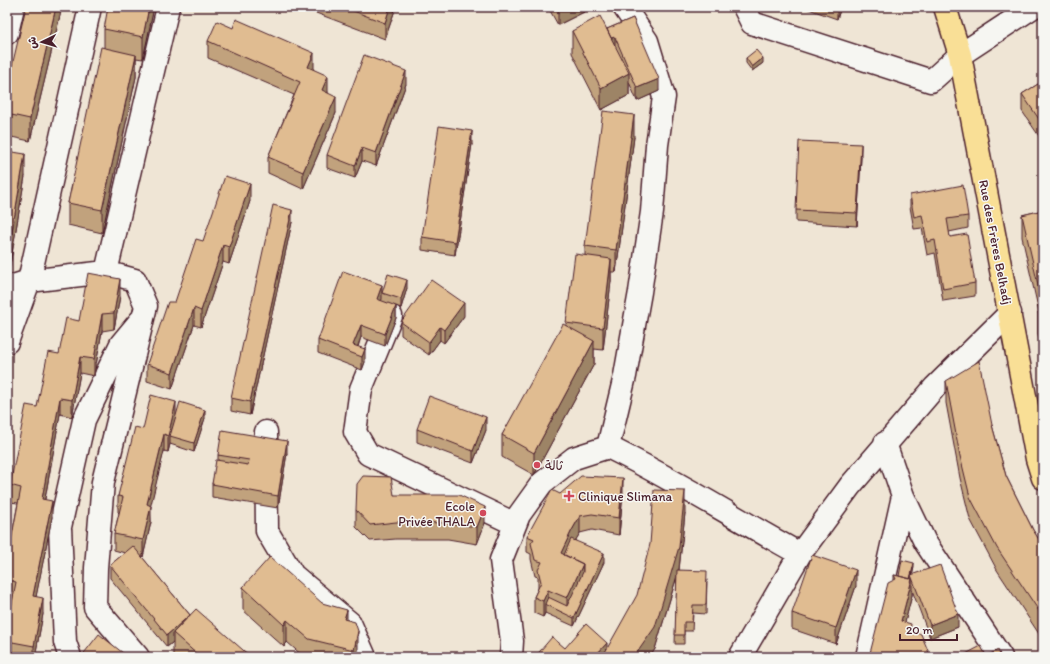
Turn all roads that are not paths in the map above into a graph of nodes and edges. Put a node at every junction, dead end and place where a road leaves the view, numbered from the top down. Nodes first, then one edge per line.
1 (12, 7) edge
2 (90, 7) edge
3 (168, 7) edge
4 (624, 7) edge
5 (744, 7) edge
6 (945, 7) edge
7 (1033, 7) edge
8 (7, 33) edge
9 (960, 55) junction
10 (106, 272) junction
11 (29, 281) junction
12 (7, 288) edge
13 (398, 300) edge
14 (1010, 313) junction
15 (144, 317) junction
16 (7, 342) edge
17 (266, 432) dead end
18 (885, 444) junction
19 (608, 447) junction
20 (1043, 478) edge
21 (903, 496) junction
22 (515, 524) junction
23 (800, 554) junction
24 (70, 657) edge
25 (138, 657) edge
26 (365, 657) edge
27 (511, 657) edge
28 (740, 657) edge
29 (867, 657) edge
30 (1001, 657) edge

1 - 8 street
2 - 11 street
3 - 10 street
4 - 19 street
5 - 9 street
6 - 9 main road, Rue des Frères Belhadj
7 - 9 street
9 - 14 main road, Rue des Frères Belhadj
10 - 11 street
10 - 15 street
11 - 12 street
11 - 16 street
13 - 22 street
14 - 18 street
14 - 20 main road, Rue des Frères Belhadj
15 - 24 street
15 - 25 street
17 - 26 street
18 - 21 street
18 - 23 street
19 - 22 street
19 - 23 street
21 - 29 street
21 - 30 street
22 - 27 street
23 - 28 street

